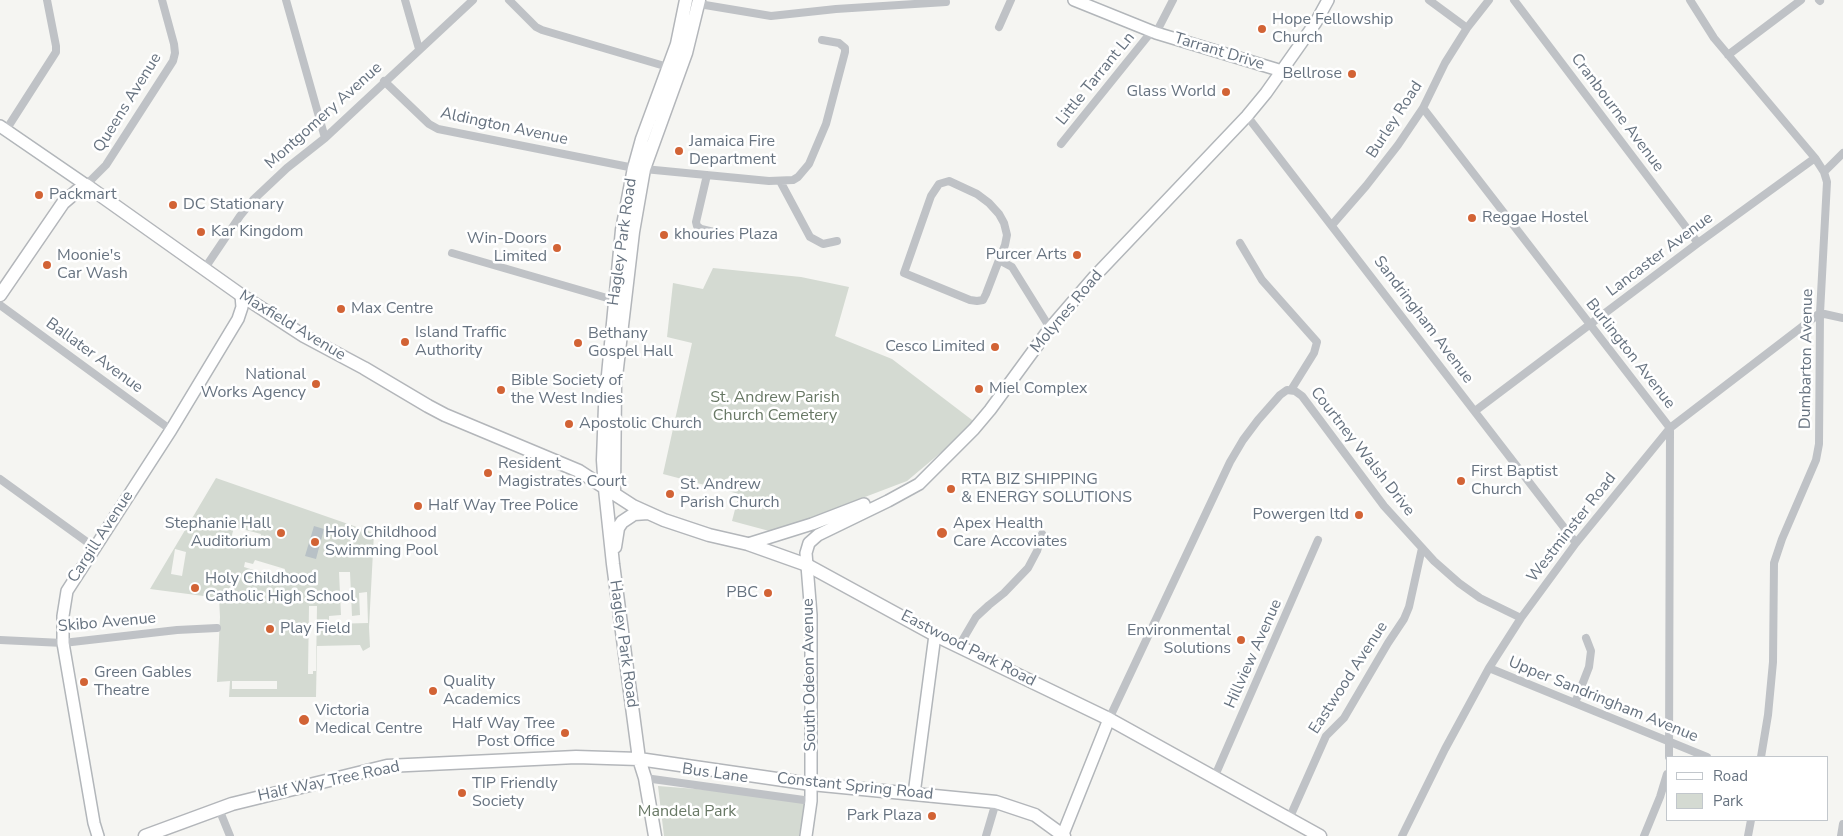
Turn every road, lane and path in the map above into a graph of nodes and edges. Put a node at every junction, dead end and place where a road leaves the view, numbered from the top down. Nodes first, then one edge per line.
1 (47, 0) edge
2 (162, 0) edge
3 (286, 0) edge
4 (405, 0) edge
5 (473, 0) edge
6 (509, 0) edge
7 (686, 0) edge
8 (1011, 0) edge
9 (1074, 0) edge
10 (1173, 0) edge
11 (1328, 0) edge
12 (1429, 0) edge
13 (1489, 0) edge
14 (1514, 0) edge
15 (1690, 0) edge
16 (1801, 0) edge
17 (699, 2) edge
18 (946, 2) dead end
19 (999, 27) dead end
20 (1467, 28) junction
21 (1154, 32) junction
22 (822, 40) dead end
23 (419, 49) junction
24 (1728, 55) junction
25 (668, 67) junction
26 (1282, 71) junction
27 (384, 82) junction
28 (1423, 108) junction
29 (1247, 116) junction
30 (3, 128) edge
31 (325, 138) junction
32 (1061, 144) dead end
33 (1843, 153) edge
34 (1815, 158) junction
35 (639, 169) junction
36 (1824, 172) junction
37 (707, 175) junction
38 (780, 181) junction
39 (86, 185) junction
40 (1332, 225) junction
41 (714, 232) dead end
42 (837, 241) dead end
43 (1240, 243) dead end
44 (1698, 243) junction
45 (452, 253) dead end
46 (999, 260) junction
47 (207, 265) dead end
48 (0, 295) edge
49 (241, 295) junction
50 (614, 300) junction
51 (0, 305) edge
52 (1820, 313) junction
53 (1843, 318) edge
54 (1590, 325) junction
55 (1050, 328) junction
56 (1291, 390) junction
57 (1475, 411) junction
58 (1670, 428) junction
59 (171, 430) junction
60 (927, 475) junction
61 (0, 479) edge
62 (609, 491) junction
63 (648, 513) junction
64 (1042, 534) dead end
65 (1318, 540) dead end
66 (1576, 542) junction
67 (748, 544) junction
68 (94, 547) junction
69 (1422, 548) junction
70 (612, 564) junction
71 (807, 565) junction
72 (1521, 618) junction
73 (217, 628) dead end
74 (935, 635) junction
75 (1586, 638) dead end
76 (0, 640) edge
77 (64, 643) junction
78 (958, 646) junction
79 (1489, 668) junction
80 (1575, 703) junction
81 (1109, 719) junction
82 (1669, 742) junction
83 (1668, 756) edge
84 (1704, 756) edge
85 (1761, 756) edge
86 (639, 759) junction
87 (1666, 777) edge
88 (644, 778) junction
89 (1214, 778) junction
90 (811, 784) junction
91 (914, 794) junction
92 (811, 801) junction
93 (996, 802) junction
94 (219, 810) junction
95 (1289, 819) junction
96 (1751, 821) edge
97 (1843, 824) edge
98 (1063, 835) edge
99 (98, 836) edge
100 (145, 836) edge
101 (230, 836) edge
102 (655, 836) edge
103 (806, 836) edge
104 (986, 836) edge
105 (1320, 836) edge
106 (1402, 836) edge
107 (1644, 836) edge
108 (1748, 836) edge
109 (1841, 836) edge

1 - 30 street
2 - 39 street, Queens Avenue
3 - 31 street
4 - 23 street
5 - 23 street, Montgomery Avenue
6 - 25 street
7 - 25 main road, Hagley Park Road
8 - 19 street
9 - 21 main road, Tarrant Drive
10 - 21 street, Little Tarrant Ln
11 - 26 main road, Molynes Road
12 - 20 street
13 - 20 street, Burley Road
14 - 44 street, Cranbourne Avenue
15 - 24 street, Dumbarton Avenue
16 - 24 street
17 - 18 street
17 - 35 main road, Hagley Park Road
20 - 28 street, Burley Road
21 - 26 main road, Tarrant Drive
21 - 32 street, Little Tarrant Ln
22 - 38 street
23 - 27 street, Montgomery Avenue
24 - 34 street, Dumbarton Avenue
25 - 35 main road, Hagley Park Road
26 - 29 main road, Molynes Road
27 - 31 street, Montgomery Avenue
27 - 35 street, Aldington Avenue
28 - 40 street, Burley Road
28 - 54 street, Burlington Avenue
29 - 40 street, Sandringham Avenue
29 - 55 main road, Molynes Road
30 - 39 main road, Maxfield Avenue
31 - 47 street, Montgomery Avenue
33 - 36 street
34 - 36 street, Dumbarton Avenue
34 - 44 street, Lancaster Avenue
35 - 37 street, Aldington Avenue
35 - 50 main road, Hagley Park Road
35 - 62 main road, Hagley Park Road
36 - 52 street, Dumbarton Avenue
37 - 38 street, Aldington Avenue
37 - 41 street
38 - 42 street
39 - 48 main road
39 - 49 main road, Maxfield Avenue
40 - 57 street, Sandringham Avenue
43 - 56 street
44 - 54 street, Lancaster Avenue
45 - 50 street
46 - 46 street
46 - 55 street
49 - 59 main road, Cargill Avenue
49 - 62 main road, Maxfield Avenue
50 - 62 main road, Hagley Park Road
51 - 59 street, Ballater Avenue
52 - 53 street
52 - 58 street, Westminster Road
52 - 85 street, Dumbarton Avenue
54 - 57 street, Lancaster Avenue
54 - 58 street, Burlington Avenue
55 - 60 main road, Molynes Road
56 - 69 street, Courtney Walsh Drive
56 - 81 street, Courtney Walsh Drive
57 - 66 street, Sandringham Avenue
58 - 66 street, Westminster Road
58 - 82 street, Burlington Avenue
59 - 68 main road, Cargill Avenue
60 - 67 main road, Molynes Road
60 - 71 main road, South Odeon Avenue
61 - 68 street
62 - 63 main road, Eastwood Park Road
62 - 70 main road, Hagley Park Road
63 - 67 main road, Eastwood Park Road
63 - 70 main road
64 - 78 street
65 - 89 street, Hillview Avenue
66 - 72 street, Westminster Road
67 - 71 main road, Eastwood Park Road
68 - 77 main road, Cargill Avenue
69 - 72 street, Courtney Walsh Drive
69 - 95 street, Eastwood Avenue
70 - 86 main road, Hagley Park Road
71 - 74 main road, Eastwood Park Road
71 - 90 main road, South Odeon Avenue
72 - 79 street, Westminster Road
73 - 77 street, Skibo Avenue
74 - 78 main road, Eastwood Park Road
74 - 91 main road
75 - 80 street
76 - 77 street, Skibo Avenue
77 - 99 main road, Cargill Avenue
78 - 81 main road, Eastwood Park Road
79 - 80 street, Upper Sandringham Avenue
79 - 106 street, Westminster Road
80 - 82 street, Upper Sandringham Avenue
81 - 89 main road, Eastwood Park Road
81 - 98 main road
82 - 83 street, Burlington Avenue
82 - 84 street, Upper Sandringham Avenue
86 - 88 main road, Hagley Park Road
86 - 90 main road, Constant Spring Road
86 - 94 main road, Half Way Tree Road
87 - 107 street
88 - 92 street, Bus Lane
88 - 102 main road, Hagley Park Road
89 - 95 main road, Eastwood Park Road
90 - 91 main road, Constant Spring Road
90 - 92 main road, South Odeon Avenue
91 - 93 main road, Constant Spring Road
92 - 103 main road, South Odeon Avenue
93 - 98 main road, Constant Spring Road
93 - 104 street
94 - 100 main road, Half Way Tree Road
94 - 101 street
95 - 105 main road, Eastwood Park Road
96 - 108 street
97 - 109 street

